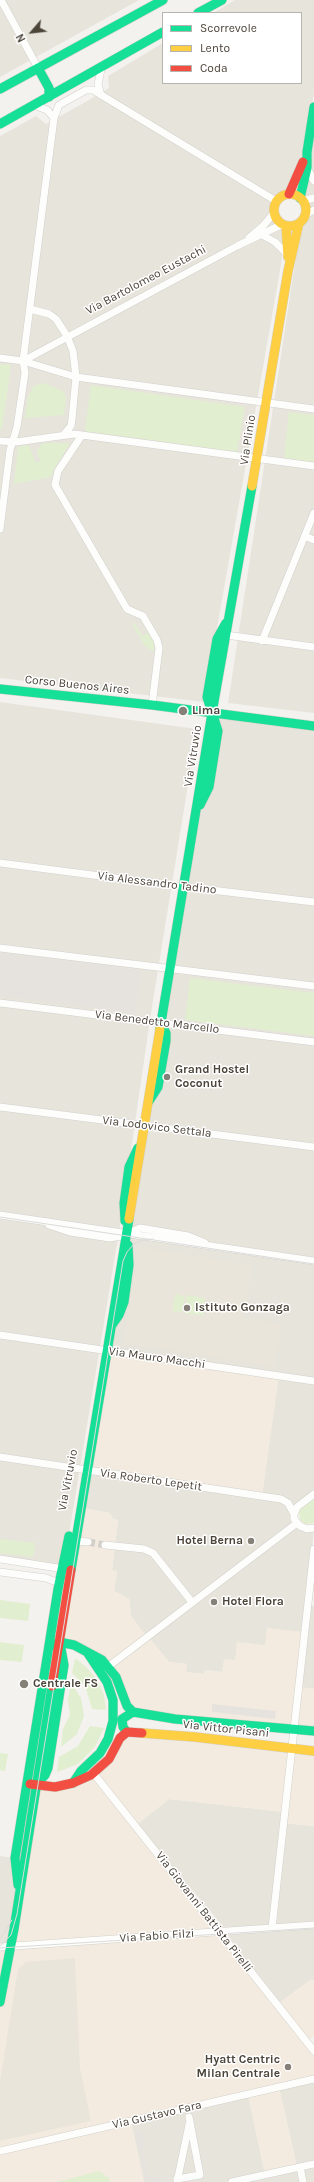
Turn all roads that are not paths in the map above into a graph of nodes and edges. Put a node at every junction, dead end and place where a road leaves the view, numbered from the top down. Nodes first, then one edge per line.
1 (1, 0) edge
2 (161, 0) edge
3 (222, 0) edge
4 (200, 12) edge
5 (162, 33) edge
6 (38, 68) junction
7 (101, 69) junction
8 (0, 89) edge
9 (101, 95) junction
10 (49, 97) junction
11 (34, 105) junction
12 (314, 108) edge
13 (54, 118) junction
14 (0, 124) edge
15 (307, 152) junction
16 (307, 168) junction
17 (314, 181) edge
18 (289, 194) junction
19 (314, 198) edge
20 (302, 199) junction
21 (276, 201) junction
22 (314, 210) edge
23 (274, 213) junction
24 (302, 219) junction
25 (284, 225) junction
26 (262, 235) junction
27 (237, 246) junction
28 (288, 255) junction
29 (288, 271) junction
30 (30, 309) junction
31 (67, 336) junction
32 (0, 358) edge
33 (23, 361) junction
34 (76, 378) junction
35 (266, 403) junction
36 (314, 409) edge
37 (64, 434) junction
38 (82, 435) junction
39 (0, 441) edge
40 (12, 442) junction
41 (256, 458) junction
42 (314, 466) edge
43 (314, 513) edge
44 (0, 529) edge
45 (305, 536) junction
46 (314, 540) edge
47 (229, 616) junction
48 (226, 635) junction
49 (262, 641) junction
50 (314, 647) edge
51 (0, 689) edge
52 (152, 705) junction
53 (212, 712) junction
54 (314, 726) edge
55 (0, 862) edge
56 (183, 887) junction
57 (314, 902) edge
58 (0, 948) edge
59 (170, 968) junction
60 (314, 986) edge
61 (0, 1003) edge
62 (161, 1023) junction
63 (314, 1042) edge
64 (0, 1107) edge
65 (144, 1125) junction
66 (314, 1147) edge
67 (0, 1214) edge
68 (126, 1234) junction
69 (314, 1261) edge
70 (0, 1335) edge
71 (107, 1350) junction
72 (314, 1381) edge
73 (0, 1457) edge
74 (84, 1470) junction
75 (314, 1494) edge
76 (294, 1514) junction
77 (297, 1523) junction
78 (314, 1528) edge
79 (72, 1541) junction
80 (88, 1542) tunnel mouth
81 (106, 1545) tunnel mouth
82 (314, 1548) edge
83 (0, 1559) edge
84 (62, 1568) junction
85 (0, 1572) edge
86 (70, 1574) junction
87 (59, 1583) junction
88 (192, 1602) junction
89 (59, 1642) junction
90 (49, 1648) junction
91 (86, 1650) junction
92 (109, 1666) junction
93 (135, 1713) junction
94 (295, 1729) junction
95 (314, 1731) edge
96 (131, 1732) junction
97 (294, 1744) junction
98 (314, 1751) edge
99 (94, 1774) junction
100 (73, 1783) junction
101 (32, 1784) junction
102 (314, 1926) edge
103 (272, 1928) junction
104 (220, 1932) junction
105 (11, 1945) junction
106 (0, 1947) edge
107 (0, 2002) edge
108 (314, 2051) edge
109 (314, 2079) edge
110 (0, 2151) edge
111 (314, 2164) edge
112 (300, 2167) junction
113 (177, 2181) edge
114 (232, 2182) edge
115 (303, 2182) edge

1 - 6 street
2 - 6 street
3 - 4 street
5 - 7 street
6 - 8 street
6 - 10 street
7 - 9 street
7 - 10 street
9 - 13 street
9 - 21 street
10 - 11 street
11 - 13 street
11 - 14 street
12 - 15 street
13 - 30 street
15 - 16 street
15 - 18 street
16 - 17 street
16 - 20 street
18 - 20 street
18 - 21 street
19 - 20 street
20 - 24 street
21 - 23 street
22 - 24 street, Via Bartolomeo Eustachi
23 - 25 street
23 - 27 street, Via Bartolomeo Eustachi
24 - 25 street, Via Bartolomeo Eustachi
24 - 29 street, Via Plinio
25 - 26 street, Via Bartolomeo Eustachi
25 - 28 street, Via Plinio
26 - 27 street, Via Bartolomeo Eustachi
26 - 28 street
27 - 31 street, Via Bartolomeo Eustachi
28 - 29 street, Via Plinio
29 - 35 street, Via Plinio
30 - 31 street
30 - 33 street
31 - 33 street, Via Bartolomeo Eustachi
31 - 34 street
32 - 33 street
33 - 34 street
33 - 40 street
34 - 35 street
34 - 37 street
35 - 36 street
35 - 41 street, Via Plinio
37 - 38 street
37 - 40 street
38 - 41 street
38 - 52 street
39 - 40 street
40 - 44 street
41 - 42 street
41 - 47 street, Via Plinio
43 - 45 street
45 - 46 street
45 - 49 street
47 - 48 street, Via Plinio
47 - 53 street, Via Plinio
48 - 49 street
48 - 53 street, Via Plinio
49 - 50 street
51 - 52 street, Corso Buenos Aires
52 - 53 street, Corso Buenos Aires
53 - 54 street
53 - 56 street, Via Vitruvio
55 - 56 street, Via Alessandro Tadino
56 - 57 street, Via Alessandro Tadino
56 - 59 street, Via Vitruvio
58 - 59 street
59 - 60 street
59 - 62 street, Via Vitruvio
61 - 62 street, Via Benedetto Marcello
62 - 63 street, Via Benedetto Marcello
62 - 65 street, Via Vitruvio
64 - 65 street, Via Lodovico Settala
65 - 66 street, Via Lodovico Settala
65 - 68 street, Via Vitruvio
67 - 68 street
68 - 69 street
68 - 71 street, Via Vitruvio
70 - 71 street, Via Mauro Macchi
71 - 72 street, Via Mauro Macchi
71 - 74 street, Via Vitruvio
73 - 74 street, Via Roberto Lepetit
74 - 76 street, Via Roberto Lepetit
74 - 79 street, Via Vitruvio
75 - 76 street
76 - 77 street
77 - 78 street
77 - 88 street
79 - 80 street
79 - 84 street
79 - 86 street
81 - 88 street
82 - 94 street
83 - 84 street
84 - 86 street
84 - 87 street
85 - 87 street
86 - 89 street
87 - 90 street
88 - 92 street
89 - 90 street
89 - 91 street
89 - 101 street
90 - 101 street
91 - 92 street
91 - 100 street
92 - 93 street
93 - 94 street, Via Vittor Pisani
93 - 96 street
94 - 95 street, Via Vittor Pisani
94 - 97 street
96 - 97 street, Via Vittor Pisani
96 - 99 street
97 - 98 street, Via Vittor Pisani
97 - 103 street
99 - 100 street
99 - 104 street, Via Giovanni Battista Pirelli
100 - 101 street
101 - 105 street
102 - 103 street, Via Fabio Filzi
103 - 104 street, Via Fabio Filzi
104 - 105 street, Via Fabio Filzi
104 - 108 street, Via Giovanni Battista Pirelli
105 - 106 street, Via Fabio Filzi
105 - 107 street
109 - 110 street, Via Gustavo Fara
111 - 112 street
112 - 114 street
112 - 115 street
113 - 113 street

